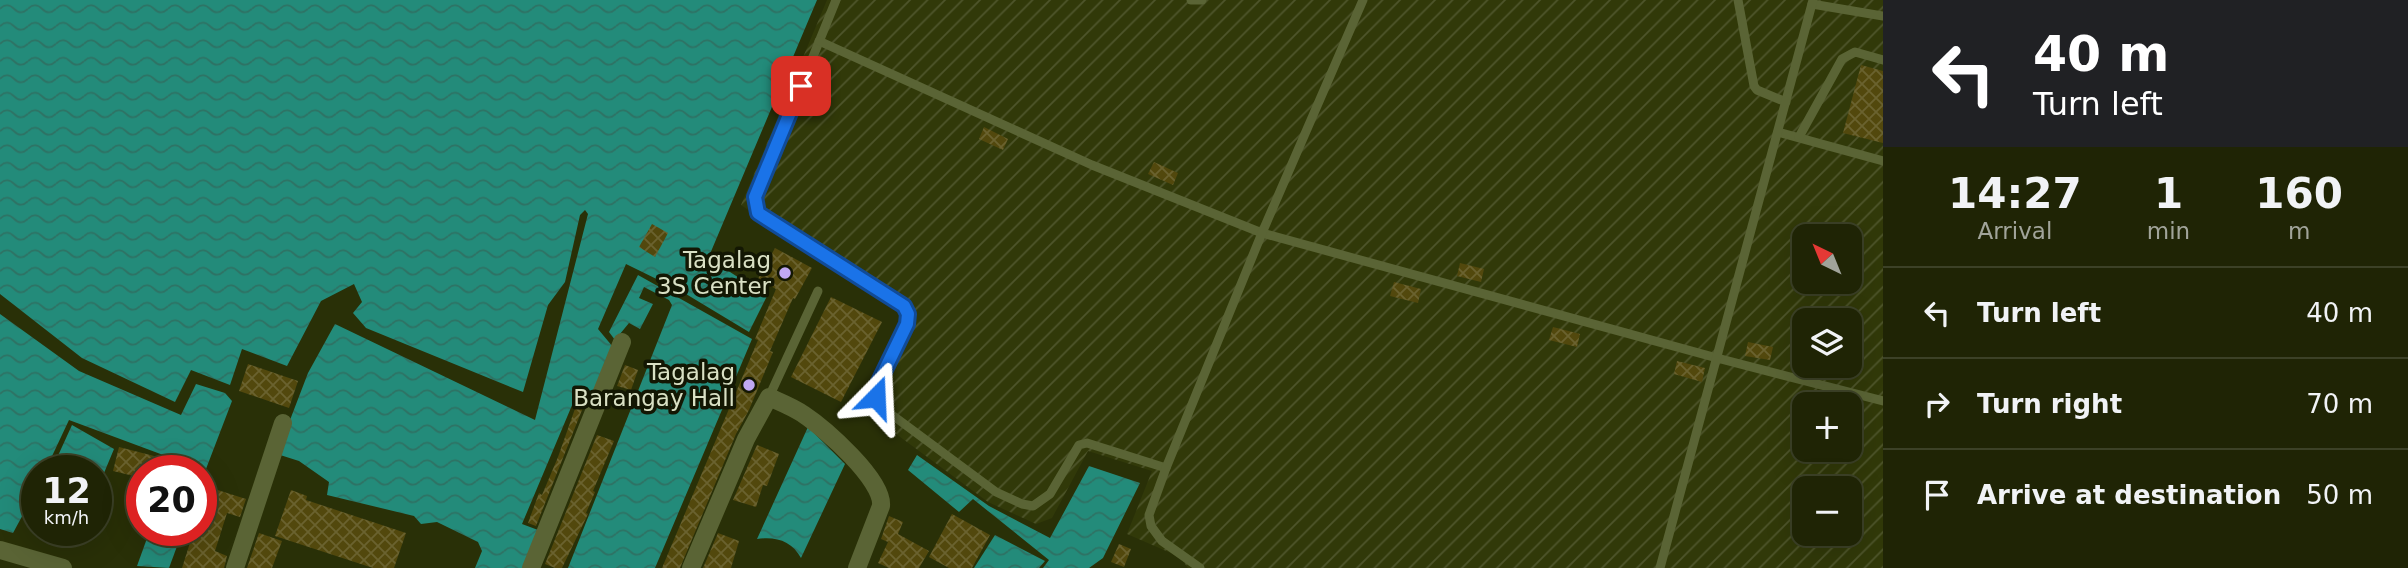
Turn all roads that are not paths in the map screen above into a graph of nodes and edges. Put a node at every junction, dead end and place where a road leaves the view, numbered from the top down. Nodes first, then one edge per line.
1 (836, 0) edge
2 (1191, 0) edge
3 (1202, 0) edge
4 (1363, 0) edge
5 (1738, 0) edge
6 (1813, 2) edge
7 (1883, 16) edge
8 (819, 41) junction
9 (1883, 60) edge
10 (1786, 102) junction
11 (1778, 132) junction
12 (1798, 137) junction
13 (1883, 161) edge
14 (1262, 233) junction
15 (818, 291) dead end
16 (622, 342) dead end
17 (1717, 358) junction
18 (769, 397) junction
19 (1883, 401) edge
20 (283, 423) dead end
21 (1166, 468) junction
22 (0, 550) edge
23 (63, 568) edge
24 (235, 568) edge
25 (531, 568) edge
26 (691, 568) edge
27 (857, 568) edge
28 (1200, 568) edge
29 (1660, 568) edge

1 - 8 lane
2 - 3 lane
4 - 14 lane
5 - 10 lane
6 - 7 lane
6 - 10 lane
8 - 14 lane
8 - 21 lane
9 - 12 lane
10 - 11 lane
11 - 12 lane
11 - 17 lane
12 - 13 lane
14 - 17 lane
14 - 21 lane
15 - 18 lane
16 - 25 street
17 - 19 lane
17 - 29 lane
18 - 26 street
18 - 27 street
20 - 24 street
21 - 28 lane
22 - 23 street

